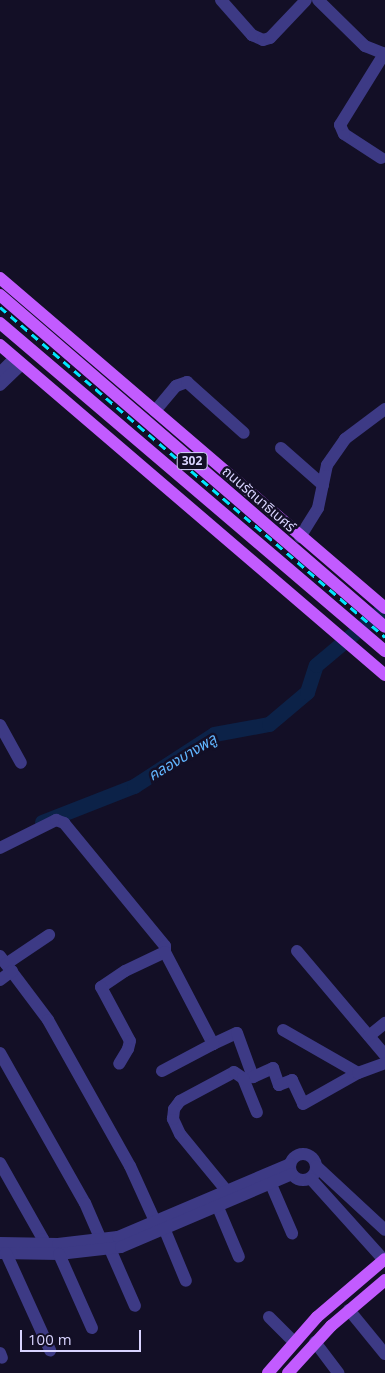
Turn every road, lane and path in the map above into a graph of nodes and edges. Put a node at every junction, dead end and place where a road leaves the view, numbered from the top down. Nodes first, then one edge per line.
1 (221, 0) edge
2 (306, 0) edge
3 (318, 0) edge
4 (385, 54) edge
5 (381, 158) dead end
6 (0, 278) edge
7 (0, 294) edge
8 (0, 323) edge
9 (0, 327) edge
10 (0, 345) edge
11 (19, 361) junction
12 (0, 373) edge
13 (0, 385) edge
14 (385, 409) edge
15 (155, 412) junction
16 (170, 425) junction
17 (244, 433) dead end
18 (281, 448) dead end
19 (128, 456) junction
20 (323, 485) junction
21 (300, 537) junction
22 (380, 604) edge
23 (385, 627) edge
24 (385, 651) edge
25 (385, 675) edge
26 (0, 725) edge
27 (21, 763) dead end
28 (0, 848) edge
29 (49, 935) dead end
30 (297, 951) dead end
31 (165, 952) junction
32 (6, 963) edge
33 (0, 980) edge
34 (385, 1023) edge
35 (283, 1030) dead end
36 (369, 1036) junction
37 (213, 1044) junction
38 (0, 1053) edge
39 (385, 1055) edge
40 (385, 1063) edge
41 (119, 1064) dead end
42 (162, 1071) dead end
43 (358, 1073) junction
44 (257, 1112) dead end
45 (0, 1163) edge
46 (316, 1166) junction
47 (291, 1169) junction
48 (310, 1179) junction
49 (270, 1182) junction
50 (226, 1190) junction
51 (217, 1205) junction
52 (372, 1217) junction
53 (159, 1225) junction
54 (385, 1230) edge
55 (358, 1231) junction
56 (292, 1233) dead end
57 (105, 1245) junction
58 (43, 1249) junction
59 (2, 1250) edge
60 (59, 1254) junction
61 (239, 1257) dead end
62 (385, 1260) edge
63 (186, 1281) dead end
64 (384, 1282) edge
65 (135, 1306) dead end
66 (349, 1310) junction
67 (269, 1317) dead end
68 (92, 1328) dead end
69 (293, 1341) junction
70 (315, 1342) junction
71 (50, 1350) dead end
72 (385, 1354) edge
73 (268, 1373) edge
74 (288, 1373) edge
75 (338, 1373) edge

1 - 2 street
3 - 4 street
4 - 5 street
6 - 15 main road, ถนนรัตนาธิเบศร์ / 302
7 - 16 main road
7 - 23 main road, ถนนรัตนาธิเบศร์ / 302
8 - 24 main road, 302
9 - 19 main road
10 - 11 main road, 302
11 - 12 street
11 - 13 street
11 - 19 main road, 302
14 - 20 street
15 - 16 main road, ถนนรัตนาธิเบศร์ / 302
15 - 17 street
16 - 21 main road, ถนนรัตนาธิเบศร์ / 302
18 - 20 street
19 - 25 main road, 302
20 - 21 street
21 - 22 main road, ถนนรัตนาธิเบศร์ / 302
26 - 27 street
28 - 31 street
29 - 32 street
30 - 36 street
31 - 37 street
31 - 41 street
32 - 33 street
32 - 53 street
34 - 36 street
35 - 43 street
36 - 39 street
37 - 42 street
37 - 43 street
38 - 57 street
40 - 43 street
44 - 50 street
45 - 58 street
46 - 47 street
46 - 48 street
46 - 52 street
47 - 48 street
47 - 49 street
47 - 50 street
48 - 55 street
49 - 51 street
49 - 56 street
50 - 53 street
51 - 53 street
51 - 61 street
52 - 54 street
52 - 55 street
53 - 57 street
53 - 63 street
55 - 62 street
57 - 58 street
57 - 60 street
57 - 65 street
58 - 59 street
58 - 60 street
59 - 71 street
60 - 68 street
62 - 69 main road
64 - 66 main road
66 - 70 main road
66 - 72 street
67 - 69 street
69 - 73 main road
70 - 74 main road
70 - 75 street

